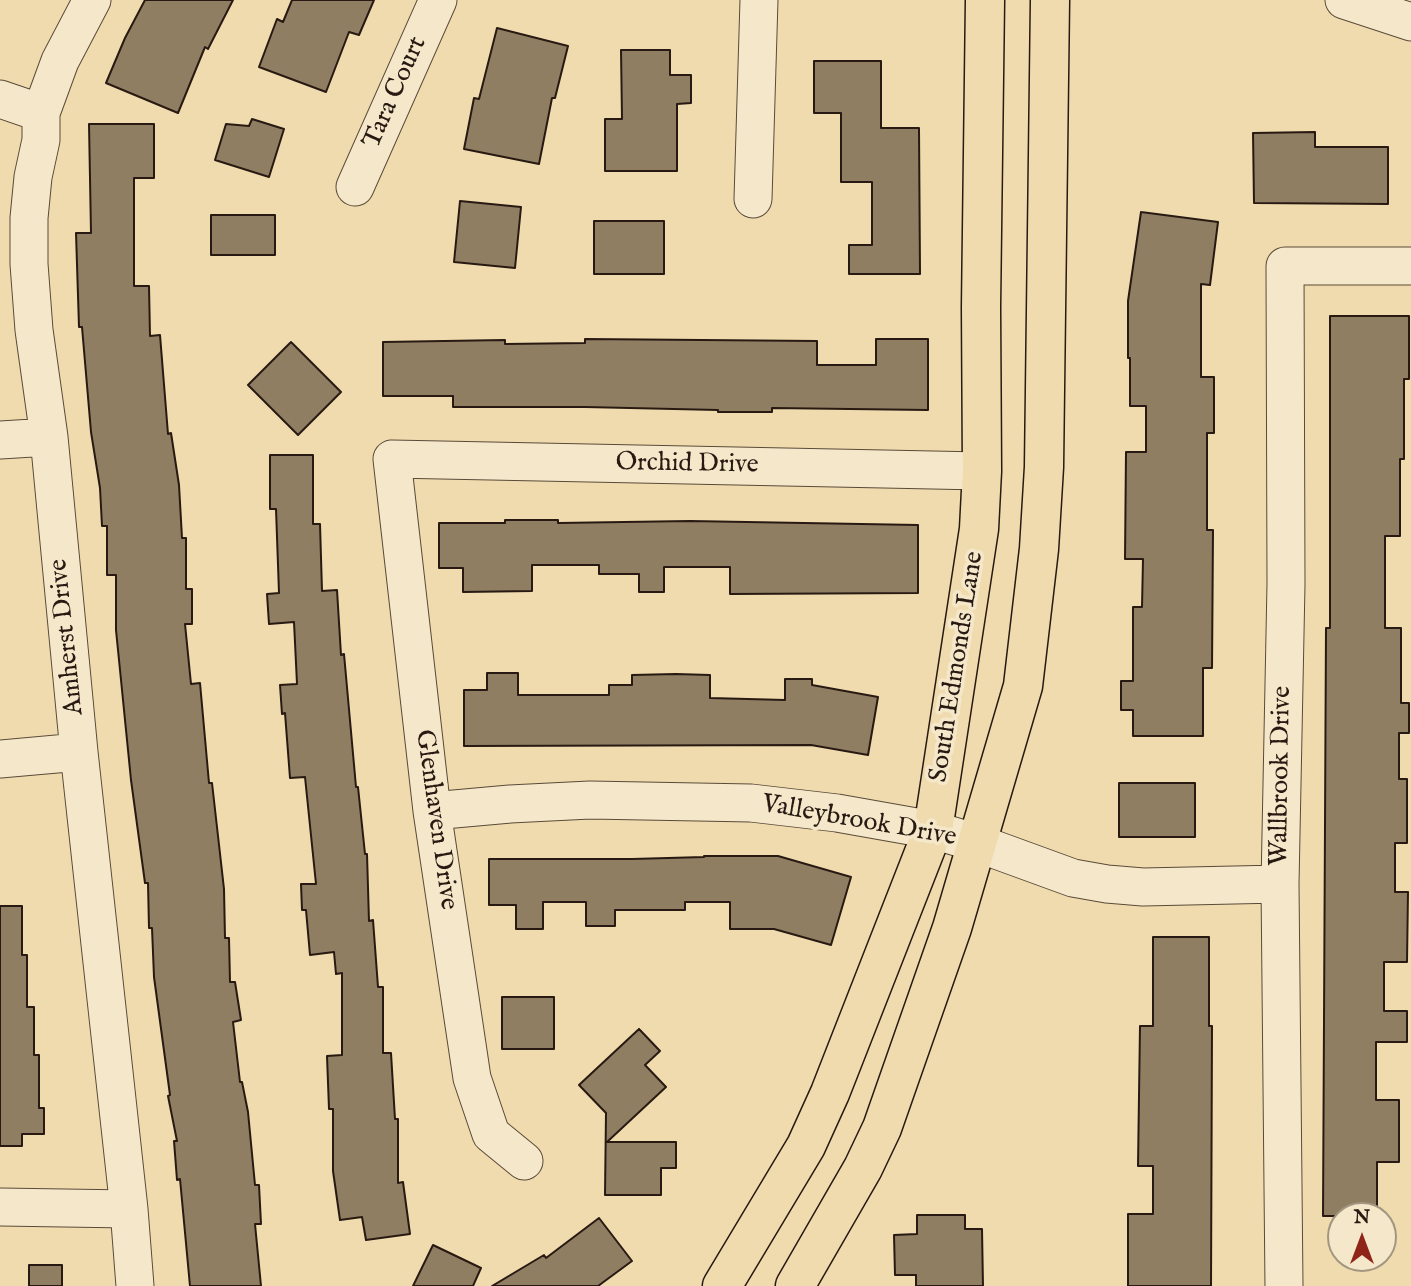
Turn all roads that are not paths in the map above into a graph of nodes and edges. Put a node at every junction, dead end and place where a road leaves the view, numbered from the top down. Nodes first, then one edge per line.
1 (92, 0) edge
2 (438, 0) edge
3 (759, 0) edge
4 (985, 0) edge
5 (1050, 0) edge
6 (1345, 0) edge
7 (1411, 23) edge
8 (0, 99) edge
9 (41, 113) junction
10 (355, 187) dead end
11 (753, 199) dead end
12 (1411, 266) edge
13 (49, 437) junction
14 (0, 440) edge
15 (392, 459) joint
16 (982, 471) junction
17 (79, 752) junction
18 (0, 759) edge
19 (432, 811) junction
20 (933, 830) junction
21 (977, 843) junction
22 (1280, 884) junction
23 (524, 1161) dead end
24 (0, 1207) edge
25 (129, 1209) junction
26 (135, 1286) edge
27 (722, 1286) edge
28 (795, 1286) edge
29 (1284, 1286) edge

1 - 9 street, Amherst Drive
2 - 10 street, Tara Court
3 - 11 street
4 - 16 main road, South Edmonds Lane
5 - 21 main road, South Edmonds Lane
6 - 7 street
8 - 9 street
9 - 13 street, Amherst Drive
12 - 22 street, Wallbrook Drive
13 - 14 street
13 - 17 street, Amherst Drive
15 - 16 street, Orchid Drive
15 - 19 street, Glenhaven Drive
16 - 20 main road, South Edmonds Lane
17 - 18 street
17 - 25 street, Amherst Drive
19 - 20 street, Valleybrook Drive
19 - 23 street, Glenhaven Drive
20 - 21 street, Valleybrook Drive
20 - 27 main road, South Edmonds Lane
21 - 22 street, Valleybrook Drive
21 - 28 main road, South Edmonds Lane
22 - 29 street, Wallbrook Drive
24 - 25 street
25 - 26 street, Amherst Drive

